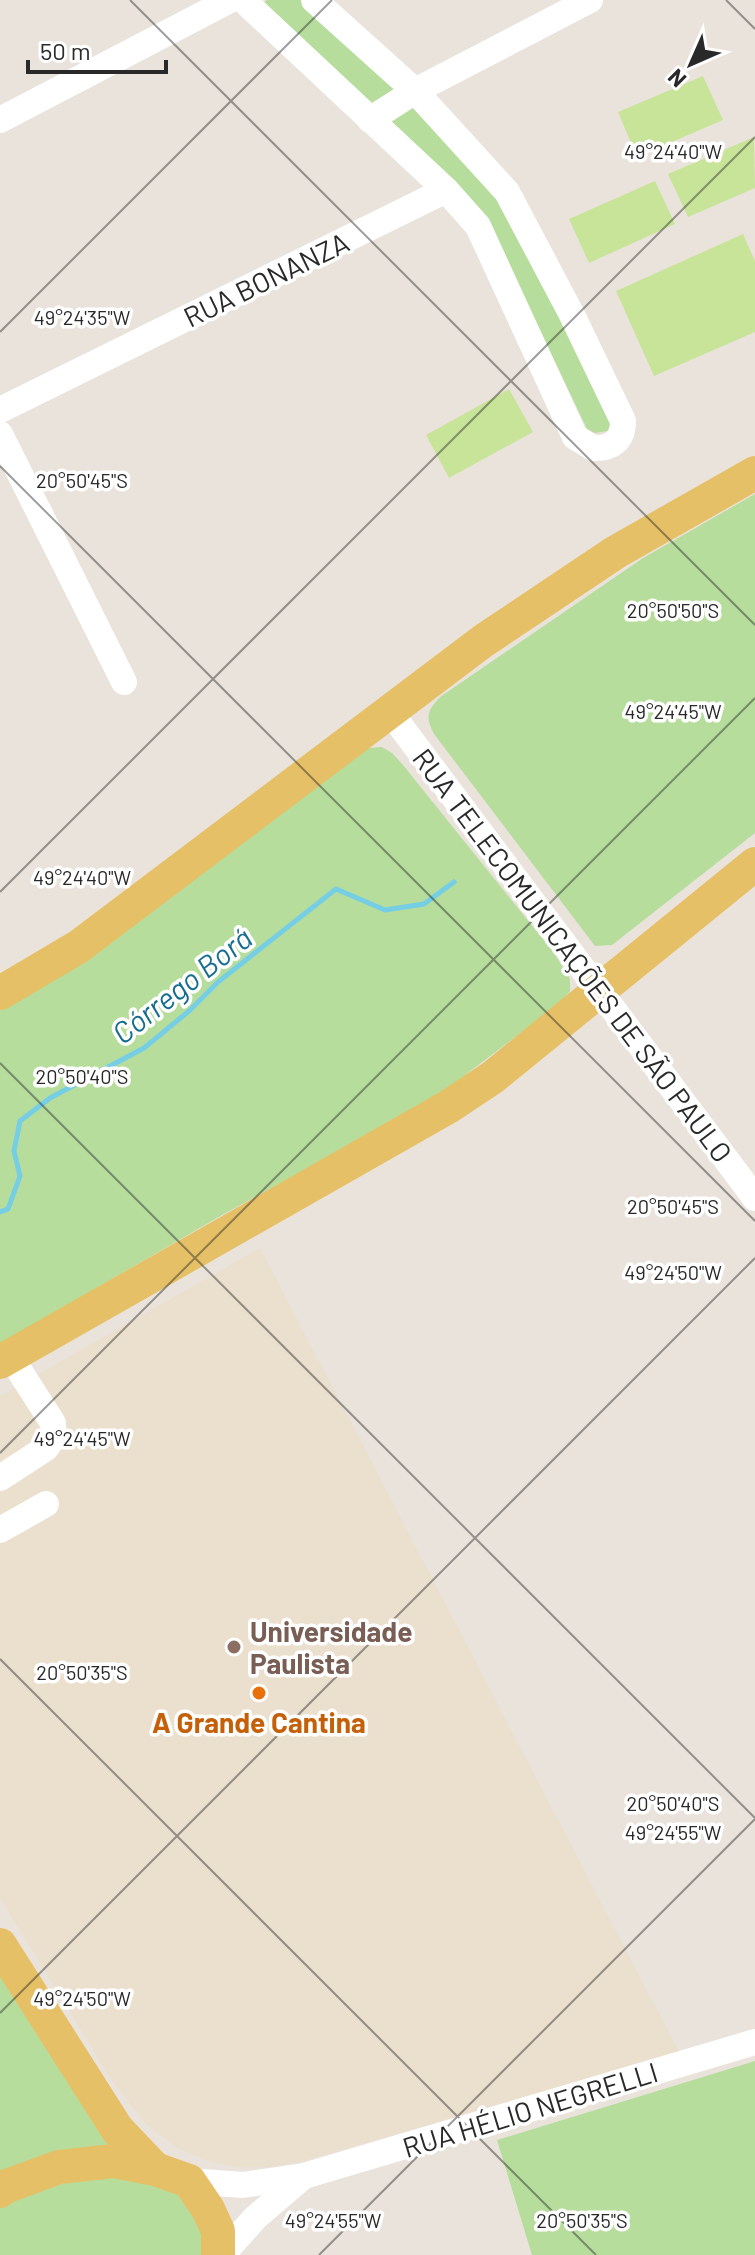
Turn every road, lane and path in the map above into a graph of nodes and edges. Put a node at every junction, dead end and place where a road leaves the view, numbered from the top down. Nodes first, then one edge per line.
1 (230, 0) edge
2 (243, 0) edge
3 (314, 0) edge
4 (590, 0) edge
5 (415, 91) junction
6 (0, 120) edge
7 (370, 120) junction
8 (446, 190) junction
9 (0, 410) edge
10 (0, 434) edge
11 (755, 473) edge
12 (124, 682) dead end
13 (390, 712) junction
14 (755, 864) edge
15 (600, 989) junction
16 (0, 993) edge
17 (755, 1198) edge
18 (5, 1359) edge
19 (0, 1478) edge
20 (46, 1504) dead end
21 (0, 1529) edge
22 (0, 1945) edge
23 (755, 2042) edge
24 (155, 2169) junction
25 (304, 2176) junction
26 (189, 2181) junction
27 (0, 2191) edge
28 (220, 2255) edge

1 - 6 street
2 - 7 street
3 - 5 street
4 - 5 street
5 - 7 street
5 - 8 street
7 - 8 street
8 - 9 street, RUA BONANZA
10 - 12 street
11 - 13 main road
13 - 15 street, RUA TELECOMUNICAÇÕES DE SÃO PAULO
13 - 16 main road
14 - 15 main road
15 - 17 street, RUA TELECOMUNICAÇÕES DE SÃO PAULO
15 - 18 main road
18 - 19 street
20 - 21 street
22 - 24 main road
23 - 25 street, RUA HÉLIO NEGRELLI
24 - 26 main road
24 - 27 main road
25 - 26 street, RUA HÉLIO NEGRELLI
25 - 28 street, RUA HÉLIO NEGRELLI
26 - 28 main road

